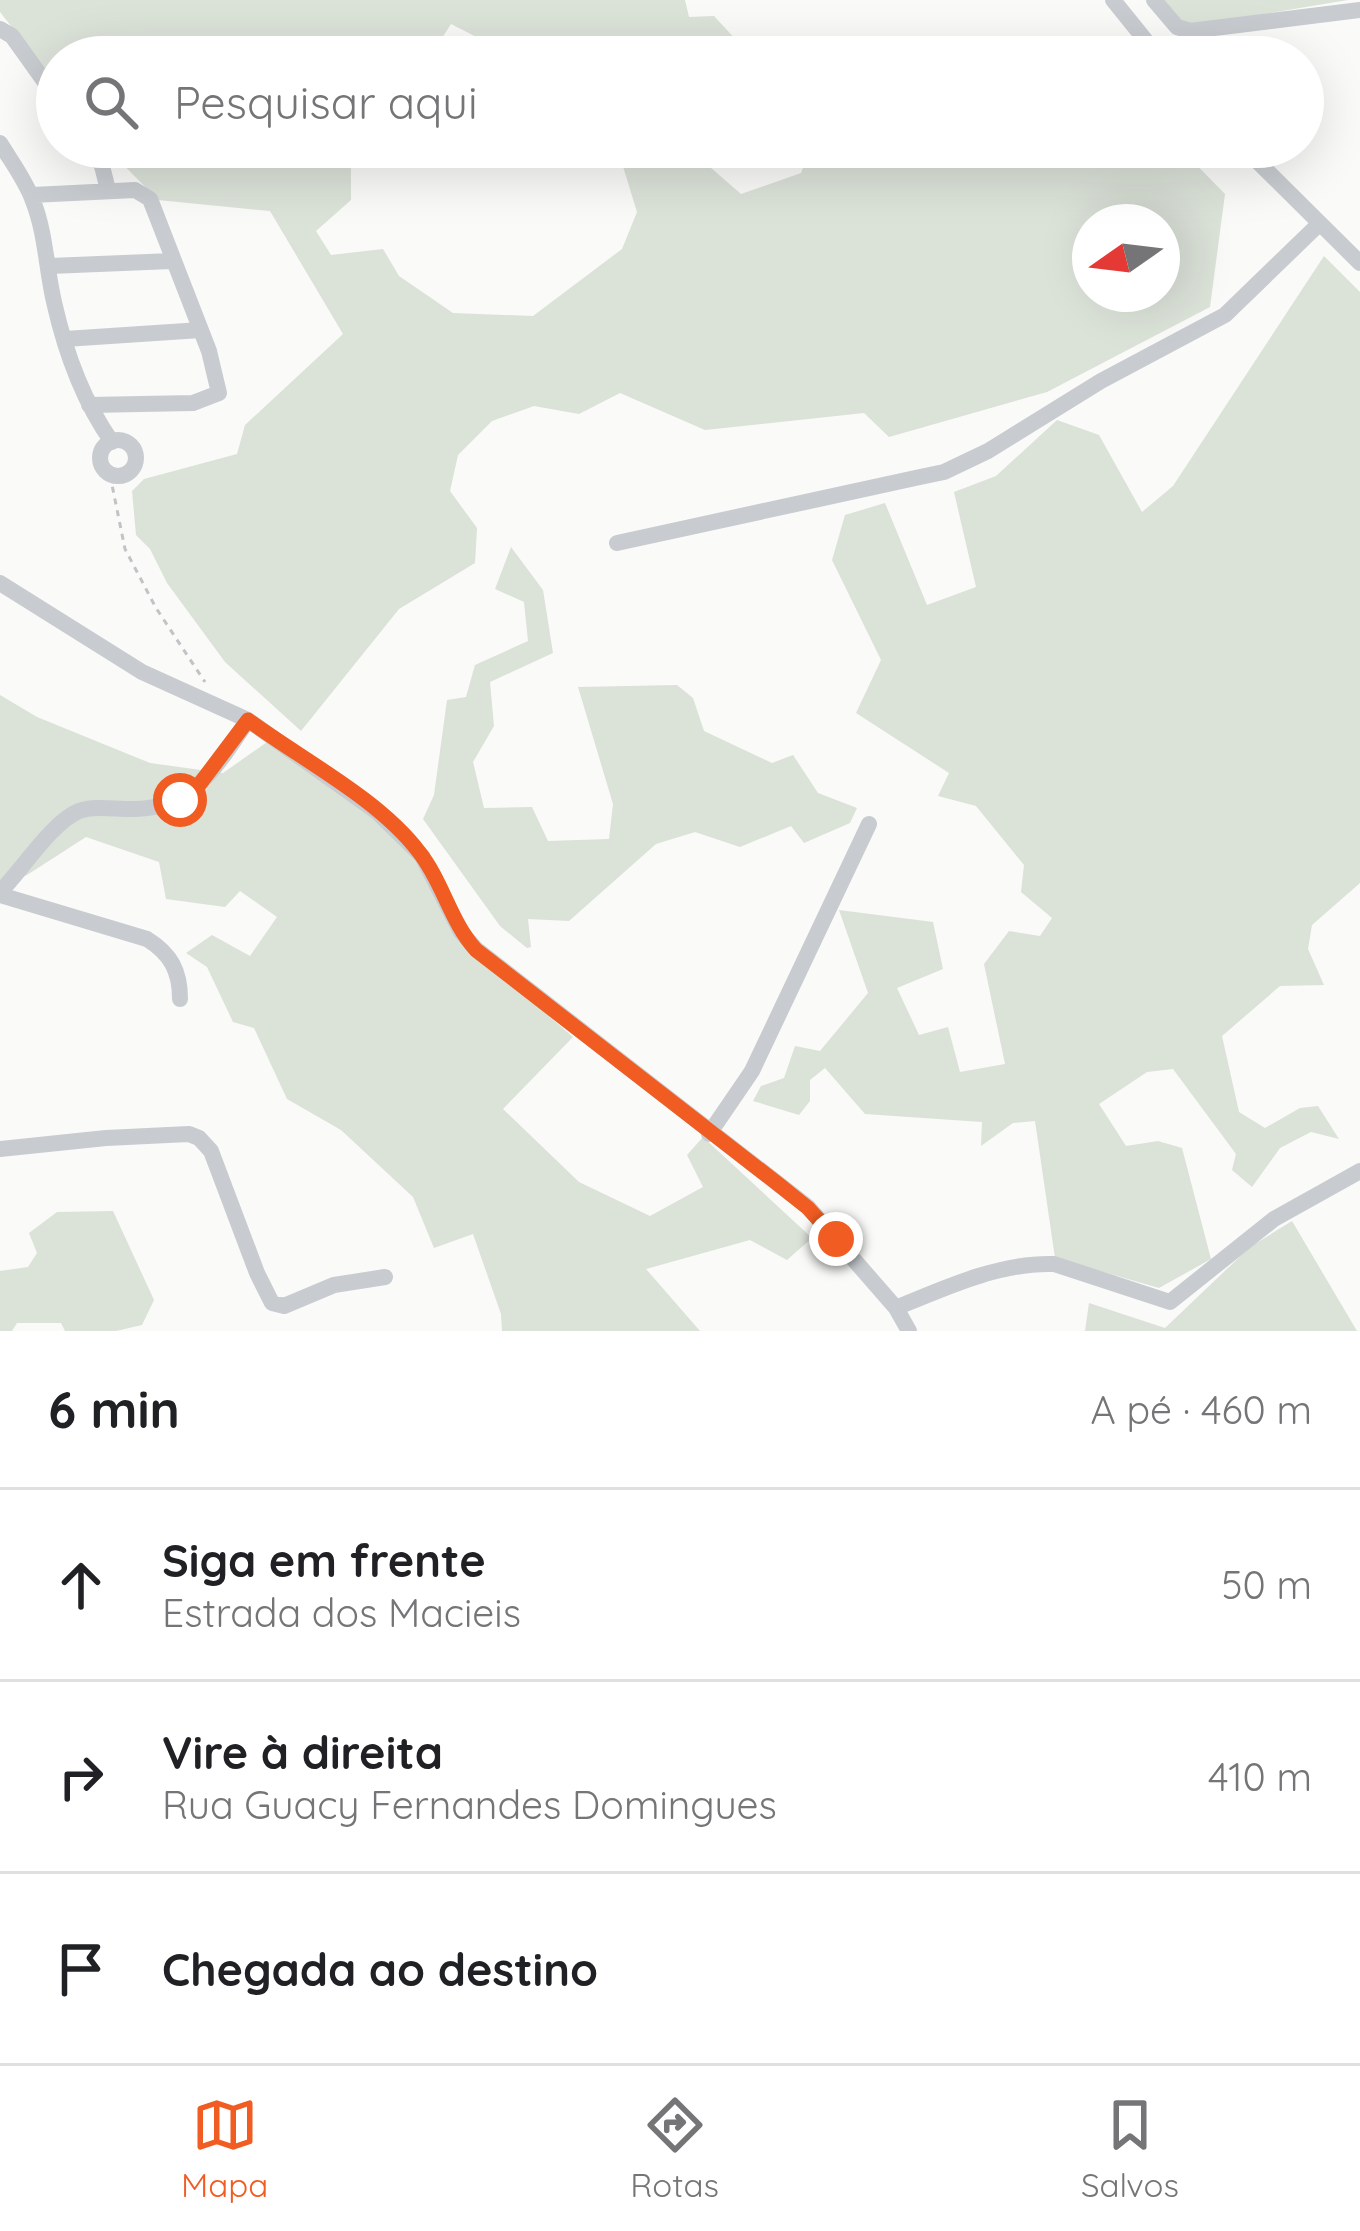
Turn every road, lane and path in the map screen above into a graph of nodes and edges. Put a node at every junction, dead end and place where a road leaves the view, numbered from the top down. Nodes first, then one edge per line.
1 (1113, 0) edge
2 (1154, 0) edge
3 (1360, 10) edge
4 (6, 33) edge
5 (1142, 36) edge
6 (36, 72) edge
7 (0, 143) edge
8 (102, 168) edge
9 (1264, 168) edge
10 (108, 190) junction
11 (32, 195) junction
12 (1319, 224) junction
13 (172, 261) junction
14 (1360, 263) edge
15 (50, 266) junction
16 (201, 330) junction
17 (65, 339) junction
18 (89, 405) junction
19 (112, 442) junction
20 (110, 475) junction
21 (617, 543) dead end
22 (0, 583) edge
23 (217, 705) junction
24 (248, 720) junction
25 (869, 824) dead end
26 (0, 893) edge
27 (180, 999) dead end
28 (710, 1134) junction
29 (0, 1149) edge
30 (1358, 1175) edge
31 (385, 1277) dead end
32 (896, 1308) junction
33 (909, 1331) edge

1 - 5 street
2 - 3 street
4 - 6 street
7 - 11 street
8 - 10 street
9 - 12 street
10 - 11 street
10 - 13 street
11 - 15 street
12 - 14 street
12 - 21 street
13 - 15 street
13 - 16 street
15 - 17 street
16 - 17 street
16 - 18 street
17 - 18 street
18 - 19 street
19 - 20 street
19 - 20 street
20 - 23 path
22 - 23 street
23 - 24 street
24 - 26 street
24 - 28 street
25 - 28 street
26 - 27 street
28 - 32 street
29 - 31 street
30 - 32 street
32 - 33 street

